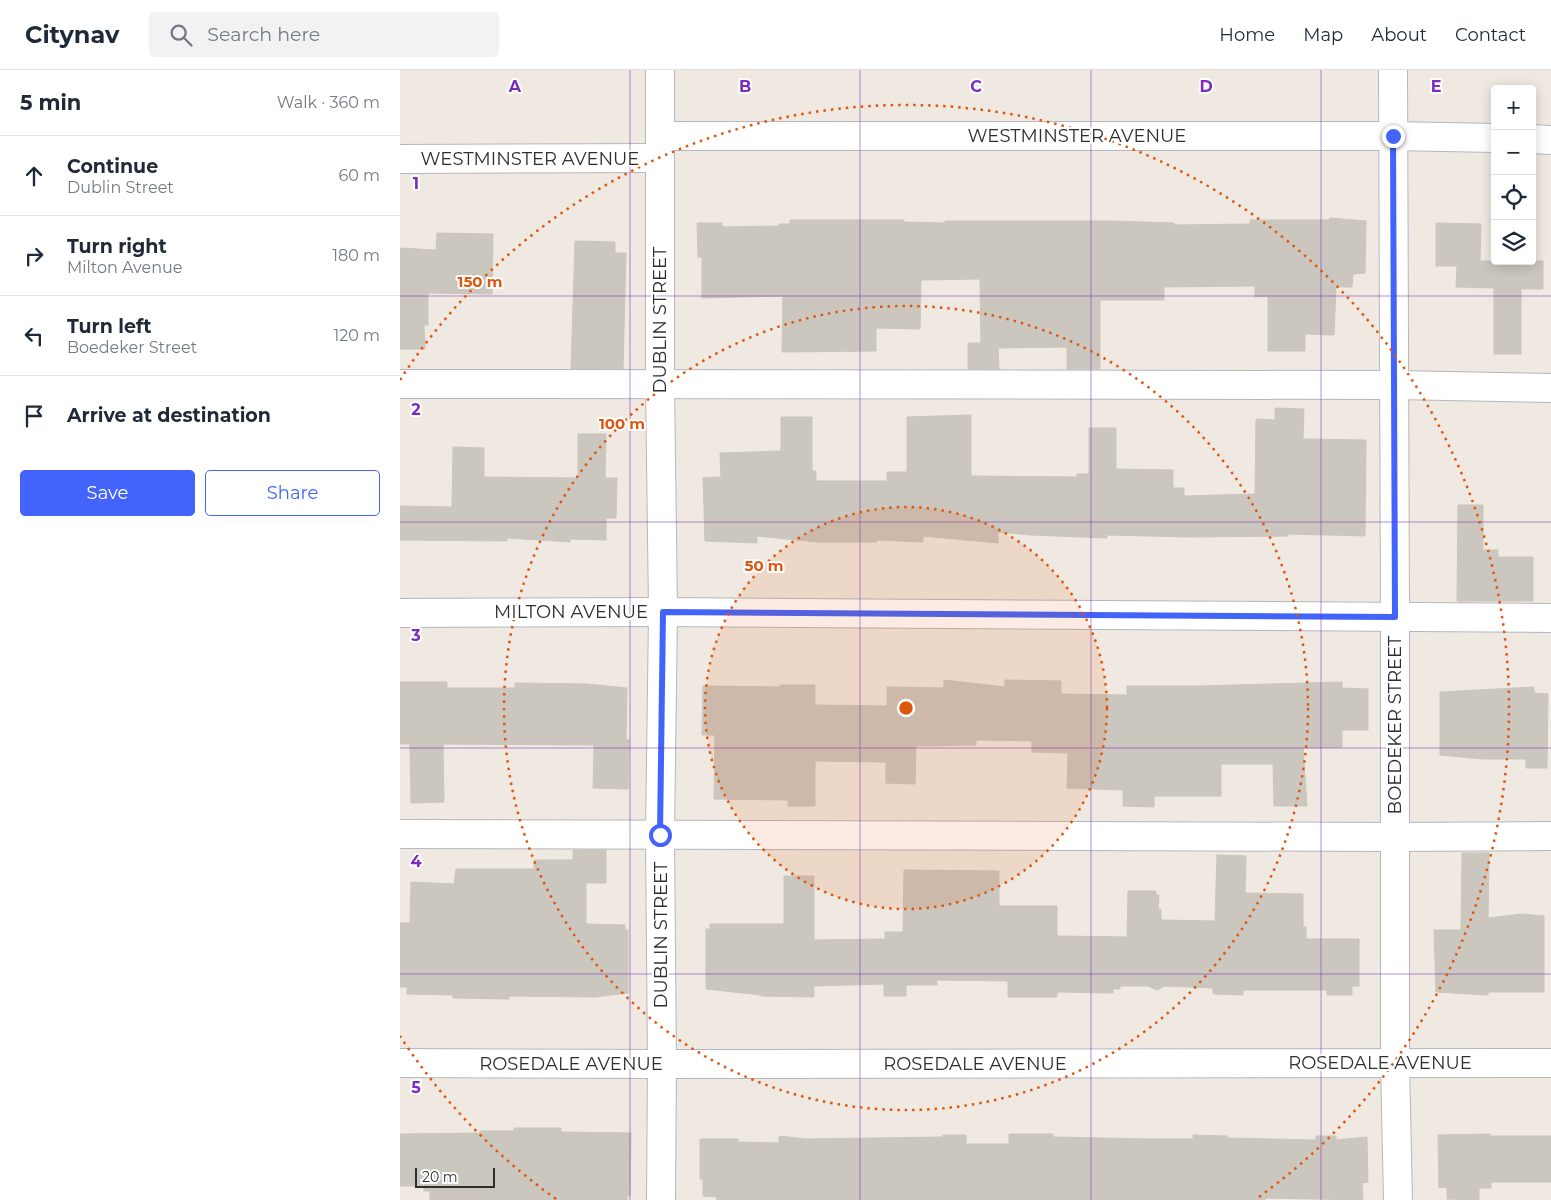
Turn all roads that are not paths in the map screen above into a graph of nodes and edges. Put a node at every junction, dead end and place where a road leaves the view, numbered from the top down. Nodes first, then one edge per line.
1 (660, 70) edge
2 (1393, 70) edge
3 (1393, 136) junction
4 (1491, 138) edge
5 (1536, 139) edge
6 (1551, 140) edge
7 (660, 147) junction
8 (400, 159) edge
9 (400, 384) edge
10 (660, 384) junction
11 (1395, 385) junction
12 (1551, 388) edge
13 (663, 612) junction
14 (400, 613) edge
15 (1395, 617) junction
16 (1551, 618) edge
17 (400, 834) edge
18 (660, 835) junction
19 (1551, 836) edge
20 (1395, 838) junction
21 (400, 1063) edge
22 (1395, 1063) junction
23 (1551, 1063) edge
24 (662, 1064) junction
25 (661, 1200) edge
26 (1398, 1200) edge

1 - 7 street, DUBLIN STREET
2 - 3 street, BOEDEKER STREET
3 - 4 street, WESTMINSTER AVENUE
3 - 7 street, WESTMINSTER AVENUE
3 - 11 street, BOEDEKER STREET
5 - 6 street
7 - 8 street, WESTMINSTER AVENUE
7 - 10 street, DUBLIN STREET
9 - 10 street
10 - 11 street
10 - 13 street, DUBLIN STREET
11 - 12 street
11 - 15 street, BOEDEKER STREET
13 - 14 street, MILTON AVENUE
13 - 15 street, MILTON AVENUE
13 - 18 street, DUBLIN STREET
15 - 16 street, MILTON AVENUE
15 - 20 street, BOEDEKER STREET
17 - 18 street
18 - 20 street
18 - 24 street, DUBLIN STREET
19 - 20 street
20 - 22 street, BOEDEKER STREET
21 - 24 street, ROSEDALE AVENUE
22 - 23 street, ROSEDALE AVENUE
22 - 24 street, ROSEDALE AVENUE
22 - 26 street, BOEDEKER STREET
24 - 25 street, DUBLIN STREET

